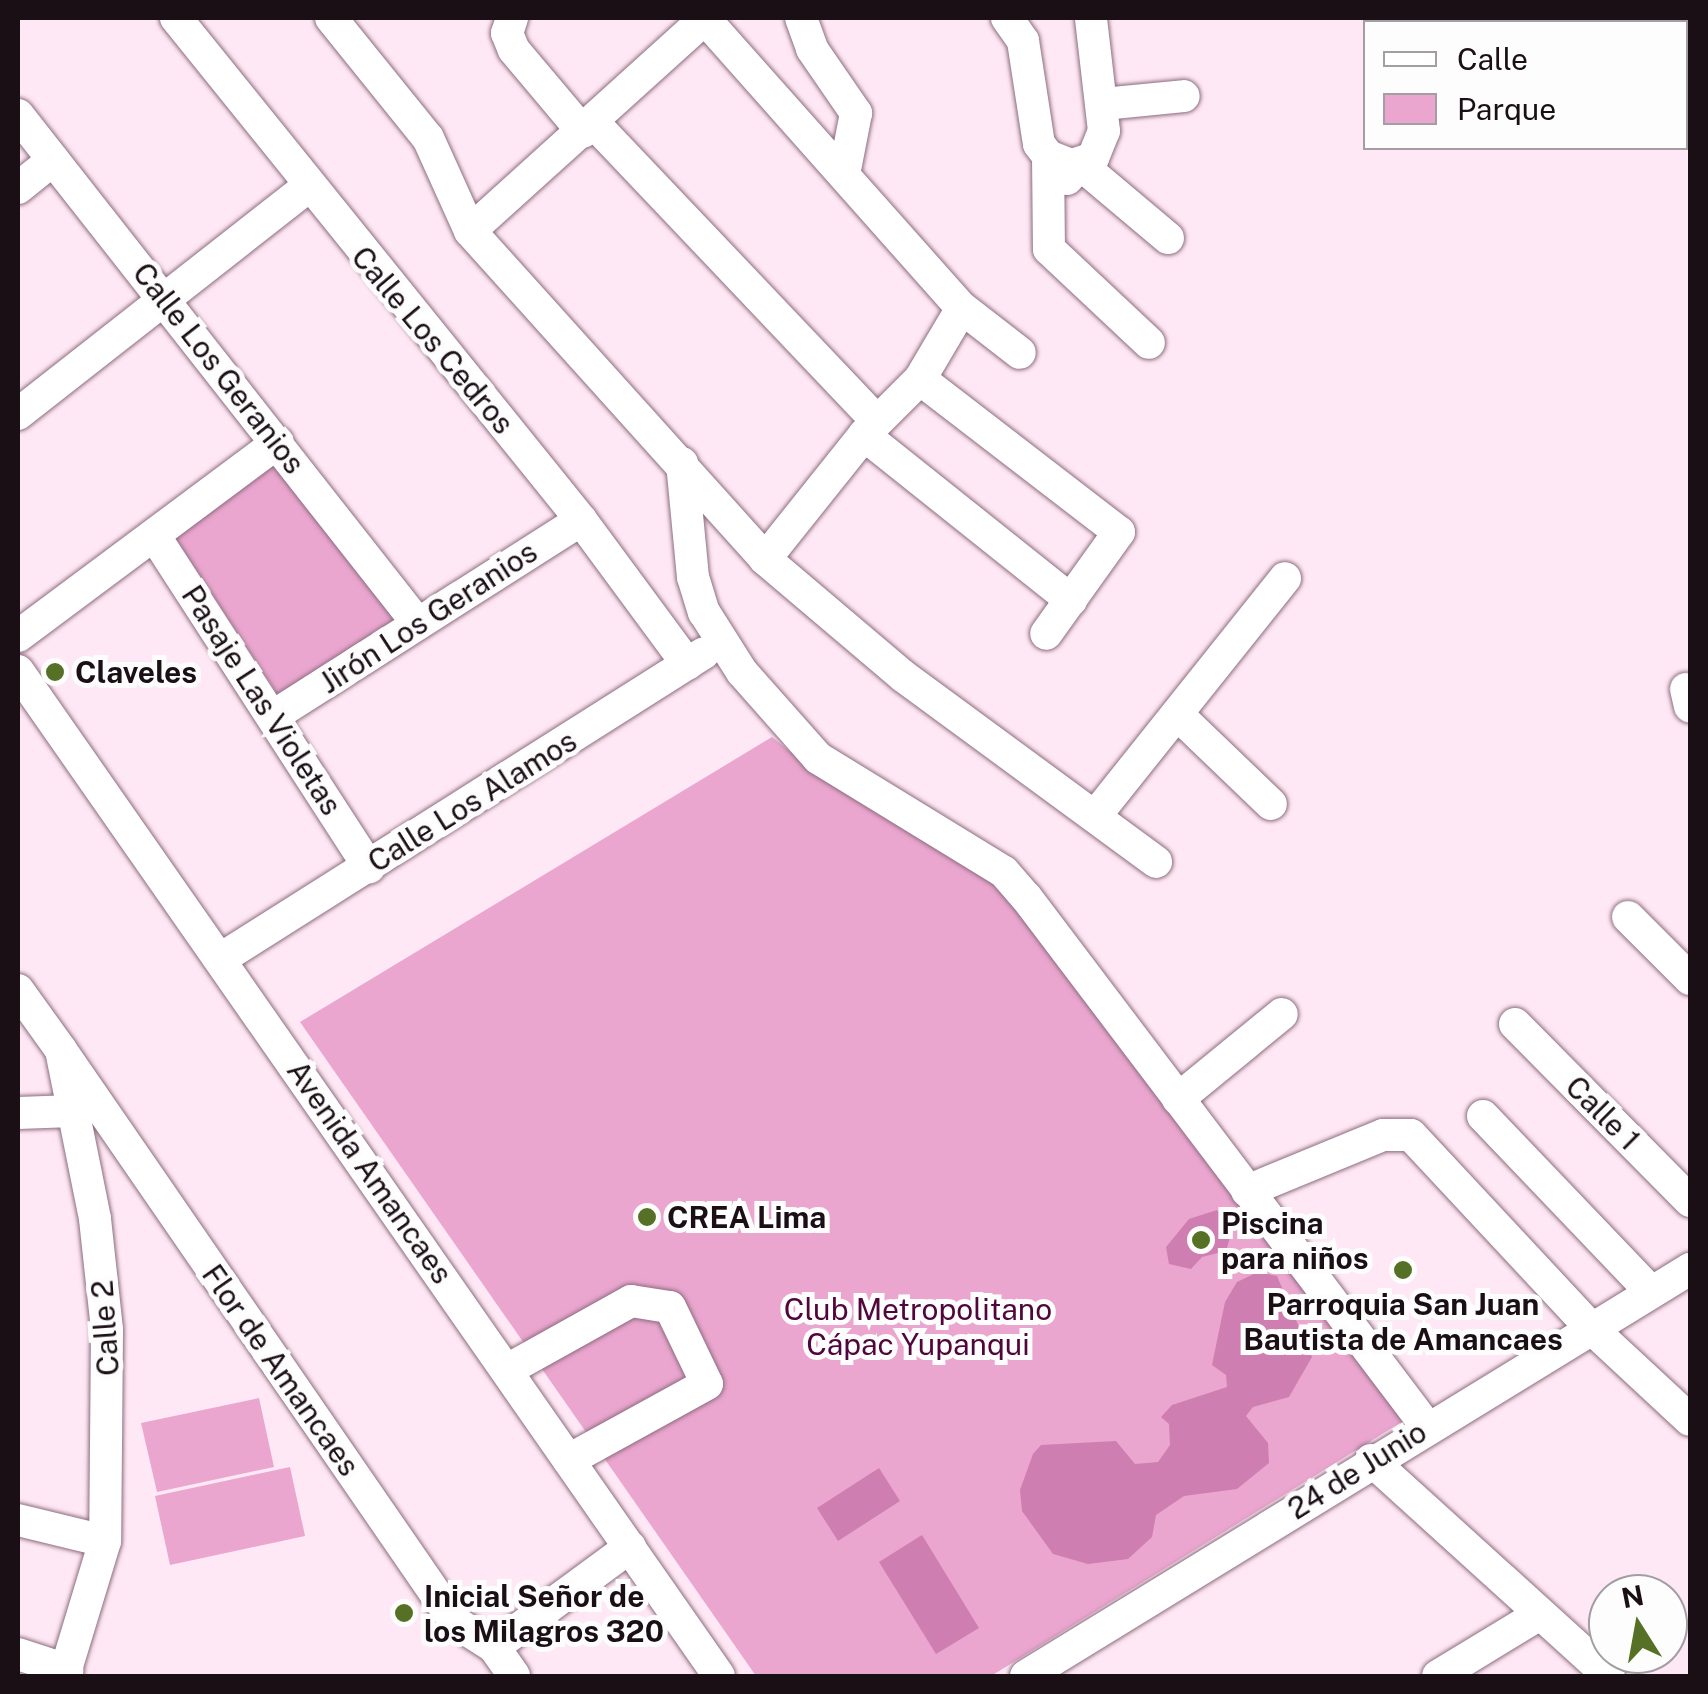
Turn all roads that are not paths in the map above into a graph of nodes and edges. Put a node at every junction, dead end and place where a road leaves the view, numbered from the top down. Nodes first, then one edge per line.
1 (176, 18) edge
2 (330, 18) edge
3 (512, 18) edge
4 (800, 18) edge
5 (1008, 18) edge
6 (1091, 18) edge
7 (1184, 96) dead end
8 (1104, 104) junction
9 (18, 116) edge
10 (589, 128) junction
11 (1048, 156) junction
12 (52, 160) junction
13 (1080, 164) junction
14 (844, 175) junction
15 (307, 187) junction
16 (18, 188) edge
17 (1053, 197) junction
18 (470, 231) junction
19 (1168, 238) dead end
20 (165, 297) junction
21 (962, 308) junction
22 (1149, 344) dead end
23 (1020, 353) dead end
24 (920, 380) junction
25 (18, 414) edge
26 (870, 428) junction
27 (278, 442) junction
28 (682, 464) junction
29 (581, 520) junction
30 (738, 530) junction
31 (154, 534) junction
32 (766, 559) junction
33 (693, 578) junction
34 (1285, 578) dead end
35 (1071, 600) junction
36 (418, 624) junction
37 (1046, 634) dead end
38 (18, 636) edge
39 (720, 642) junction
40 (687, 664) junction
41 (18, 670) edge
42 (1177, 714) junction
43 (275, 715) junction
44 (1271, 804) dead end
45 (1096, 815) junction
46 (1156, 862) dead end
47 (369, 867) junction
48 (1628, 917) dead end
49 (222, 958) junction
50 (1690, 979) edge
51 (18, 990) edge
52 (1282, 1014) dead end
53 (28, 1024) edge
54 (1514, 1024) dead end
55 (61, 1050) junction
56 (1178, 1099) junction
57 (73, 1111) junction
58 (18, 1113) edge
59 (1483, 1116) dead end
60 (1247, 1191) junction
61 (1690, 1202) edge
62 (1690, 1268) edge
63 (1651, 1292) junction
64 (1591, 1328) junction
65 (507, 1370) junction
66 (1690, 1420) edge
67 (1427, 1426) junction
68 (570, 1460) junction
69 (1372, 1460) junction
70 (18, 1520) edge
71 (105, 1541) junction
72 (630, 1547) junction
73 (1540, 1614) junction
74 (494, 1647) junction
75 (18, 1654) edge
76 (65, 1673) edge
77 (514, 1676) edge
78 (719, 1676) edge
79 (1026, 1676) edge
80 (1438, 1676) edge
81 (1609, 1676) edge

1 - 15 street, Calle Los Cedros
2 - 18 street
3 - 10 street
4 - 14 street
5 - 11 street
6 - 8 street
7 - 8 street
8 - 13 street
9 - 12 street, Calle Los Geranios
10 - 14 street
10 - 18 street
10 - 26 street
11 - 13 street
11 - 17 street
12 - 16 street
12 - 20 street, Calle Los Geranios
13 - 17 street
13 - 19 street
14 - 21 street
15 - 20 street
15 - 29 street, Calle Los Cedros
17 - 22 street
18 - 28 street
20 - 25 street
20 - 27 street, Calle Los Geranios
21 - 23 street
21 - 24 street
24 - 26 street
24 - 35 street
26 - 32 street
26 - 35 street
27 - 31 street
27 - 36 street, Calle Los Geranios
28 - 30 street
28 - 33 street
29 - 36 street, Jirón Los Geranios
29 - 40 street, Calle Los Cedros
30 - 32 street
30 - 33 street
31 - 38 street
31 - 43 street, Pasaje Las Violetas
32 - 45 street
33 - 39 street
34 - 42 street
35 - 37 street
36 - 43 street, Jirón Los Geranios
39 - 40 street, Calle Los Alamos
39 - 56 street
40 - 47 street, Calle Los Alamos
41 - 49 street, Avenida Amancaes
42 - 44 street
42 - 45 street
43 - 47 street, Pasaje Las Violetas
45 - 46 street
47 - 49 street, Calle Los Alamos
48 - 50 street
49 - 65 street, Avenida Amancaes
51 - 53 street, Calle 2
52 - 56 street
53 - 55 street, Calle 2
54 - 61 street, Calle 1
55 - 57 street, Calle 2
55 - 74 street, Flor de Amancaes
56 - 60 street
57 - 58 street
57 - 71 street, Calle 2
59 - 63 street
60 - 64 street
60 - 67 street
62 - 63 street, 24 de Junio
63 - 64 street, 24 de Junio
64 - 66 street
64 - 67 street, 24 de Junio
65 - 68 street, Avenida Amancaes
65 - 68 street
67 - 69 street, 24 de Junio
68 - 72 street, Avenida Amancaes
69 - 73 street
69 - 79 street, 24 de Junio
70 - 71 street
71 - 76 street, Calle 2
72 - 74 street
72 - 78 street, Avenida Amancaes
73 - 80 street
73 - 81 street
74 - 77 street, Flor de Amancaes
75 - 76 street

